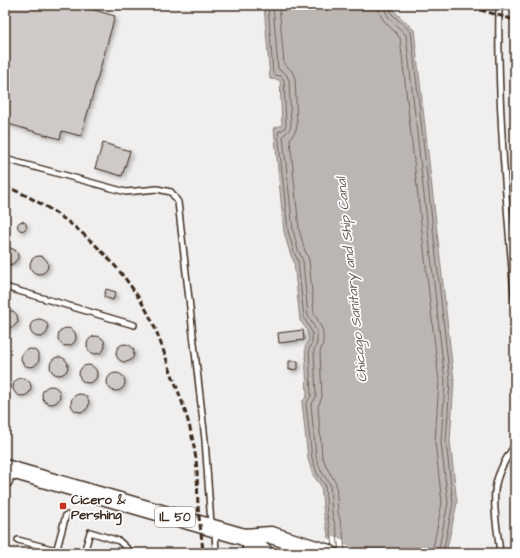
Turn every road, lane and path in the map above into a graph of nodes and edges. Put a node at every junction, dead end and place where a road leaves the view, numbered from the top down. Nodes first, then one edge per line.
1 (499, 5) edge
2 (5, 159) edge
3 (5, 287) edge
4 (515, 306) edge
5 (134, 325) dead end
6 (515, 445) edge
7 (6, 473) edge
8 (66, 515) dead end
9 (213, 528) junction
10 (244, 537) junction
11 (18, 540) dead end
12 (56, 552) edge
13 (326, 552) edge
14 (84, 553) edge
15 (132, 553) edge
16 (216, 553) edge
17 (246, 553) edge
18 (265, 553) edge
19 (500, 553) edge

1 - 4 lane
2 - 9 lane
3 - 5 lane
6 - 19 lane
7 - 9 main road, IL 50
8 - 12 lane
9 - 10 main road, IL 50
9 - 16 lane
10 - 13 main road, IL 50
10 - 17 lane
10 - 18 main road, IL 50
11 - 12 lane
14 - 15 lane

